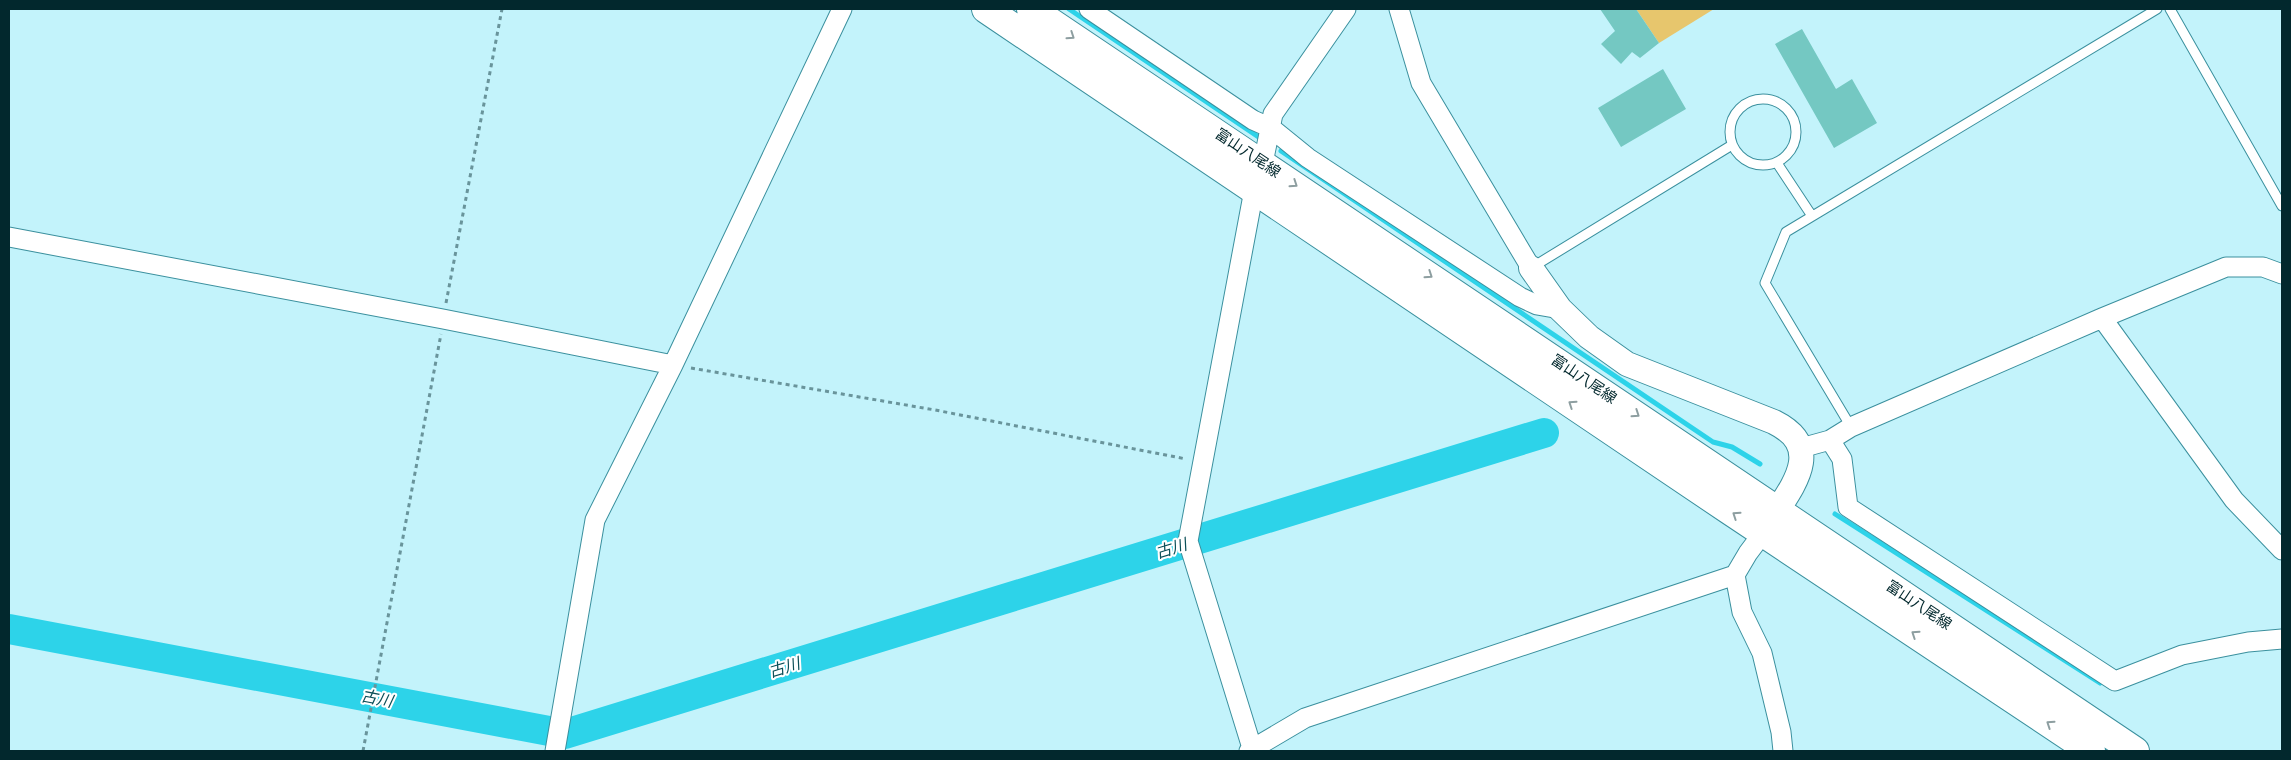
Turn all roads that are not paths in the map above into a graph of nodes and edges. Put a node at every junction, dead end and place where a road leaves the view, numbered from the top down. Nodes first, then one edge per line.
1 (842, 9) edge
2 (986, 9) edge
3 (1031, 9) edge
4 (1089, 9) edge
5 (1346, 9) edge
6 (1399, 9) edge
7 (2157, 9) edge
8 (2170, 9) edge
9 (1271, 128) junction
10 (1732, 145) junction
11 (1263, 163) junction
12 (1777, 163) junction
13 (1254, 190) junction
14 (2282, 206) edge
15 (1812, 216) junction
16 (9, 237) edge
17 (1531, 268) junction
18 (2282, 274) edge
19 (1560, 308) junction
20 (2102, 318) junction
21 (673, 365) junction
22 (1852, 427) junction
23 (1830, 440) junction
24 (1801, 448) junction
25 (1777, 510) junction
26 (1763, 533) junction
27 (2282, 550) edge
28 (1735, 575) junction
29 (2282, 639) edge
30 (1251, 750) edge
31 (555, 751) edge
32 (1783, 751) edge
33 (2091, 751) edge
34 (2135, 751) edge

1 - 21 street
2 - 13 main road, 富山八尾線
3 -> 11 main road, 富山八尾線
4 - 9 street
5 - 9 street
6 - 17 street
7 - 15 lane
8 - 14 lane
9 - 11 street
9 - 19 street
10 - 12 lane
10 - 12 lane
10 - 17 lane
11 - 13 street
11 -> 25 main road, 富山八尾線
12 - 15 lane
26 -> 13 main road, 富山八尾線
13 - 30 street
15 - 22 lane
16 - 21 street
17 - 19 street
18 - 20 street
19 - 24 street
20 - 22 street
20 - 27 street
21 - 31 street
22 - 23 street
23 - 24 street
23 - 29 street
24 - 25 street
25 - 26 street
25 - 34 main road, 富山八尾線
26 - 28 street
33 -> 26 main road, 富山八尾線
28 - 30 street
28 - 32 street

